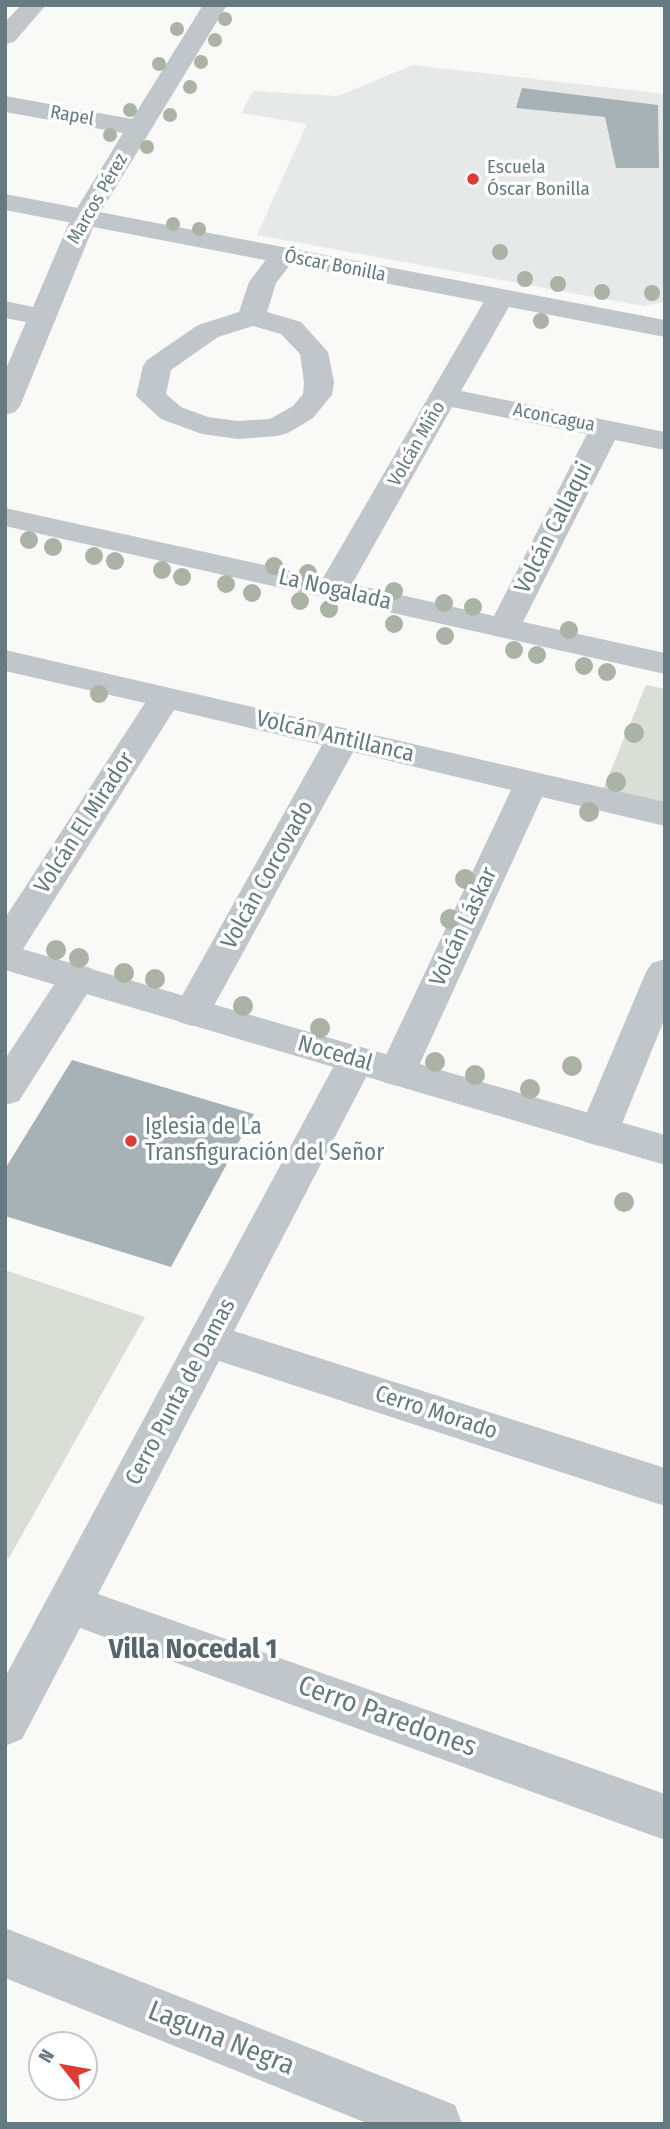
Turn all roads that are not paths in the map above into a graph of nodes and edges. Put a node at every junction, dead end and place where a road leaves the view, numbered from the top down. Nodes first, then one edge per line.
1 (34, 5) edge
2 (215, 5) edge
3 (5, 37) edge
4 (5, 104) edge
5 (139, 128) junction
6 (5, 202) edge
7 (84, 218) junction
8 (284, 256) junction
9 (500, 298) junction
10 (5, 309) edge
11 (42, 317) junction
12 (252, 317) junction
13 (665, 329) edge
14 (444, 396) junction
15 (5, 406) edge
16 (604, 429) junction
17 (665, 441) edge
18 (5, 517) edge
19 (333, 589) junction
20 (504, 627) junction
21 (5, 660) edge
22 (665, 664) edge
23 (165, 698) junction
24 (343, 738) junction
25 (531, 783) junction
26 (665, 814) edge
27 (5, 948) edge
28 (5, 957) edge
29 (665, 972) edge
30 (78, 978) junction
31 (192, 1012) junction
32 (356, 1060) junction
33 (397, 1072) junction
34 (5, 1091) edge
35 (599, 1131) junction
36 (665, 1150) edge
37 (208, 1340) junction
38 (665, 1487) edge
39 (69, 1604) junction
40 (5, 1724) edge
41 (665, 1817) edge
42 (5, 1953) edge
43 (436, 2124) edge

1 - 3 street
2 - 5 street, Marcos Pérez
4 - 5 street, Rapel
5 - 7 street, Marcos Pérez
6 - 7 street, Óscar Bonilla
7 - 8 street, Óscar Bonilla
7 - 11 street, Marcos Pérez
8 - 9 street, Óscar Bonilla
8 - 12 street
9 - 13 street, Óscar Bonilla
9 - 14 street, Volcán Miño
10 - 11 street
11 - 15 street, Marcos Pérez
12 - 12 street
14 - 16 street, Aconcagua
14 - 19 street, Volcán Miño
16 - 17 street, Aconcagua
16 - 20 street, Volcán Callaqui
18 - 19 street, La Nogalada
19 - 20 street, La Nogalada
20 - 22 street, La Nogalada
21 - 23 street, Volcán Antillanca
23 - 24 street, Volcán Antillanca
23 - 27 street, Volcán El Mirador
24 - 25 street, Volcán Antillanca
24 - 31 street, Volcán Corcovado
25 - 26 street, Volcán Antillanca
25 - 33 street, Volcán Láskar
28 - 30 street, Nocedal
29 - 35 street
30 - 31 street, Nocedal
30 - 34 street
31 - 32 street, Nocedal
32 - 33 street, Nocedal
32 - 37 street, Cerro Punta de Damas
33 - 35 street, Nocedal
35 - 36 street, Nocedal
37 - 38 street, Cerro Morado
37 - 39 street, Cerro Punta de Damas
39 - 40 street, Cerro Punta de Damas
39 - 41 street, Cerro Paredones
42 - 43 street, Laguna Negra

